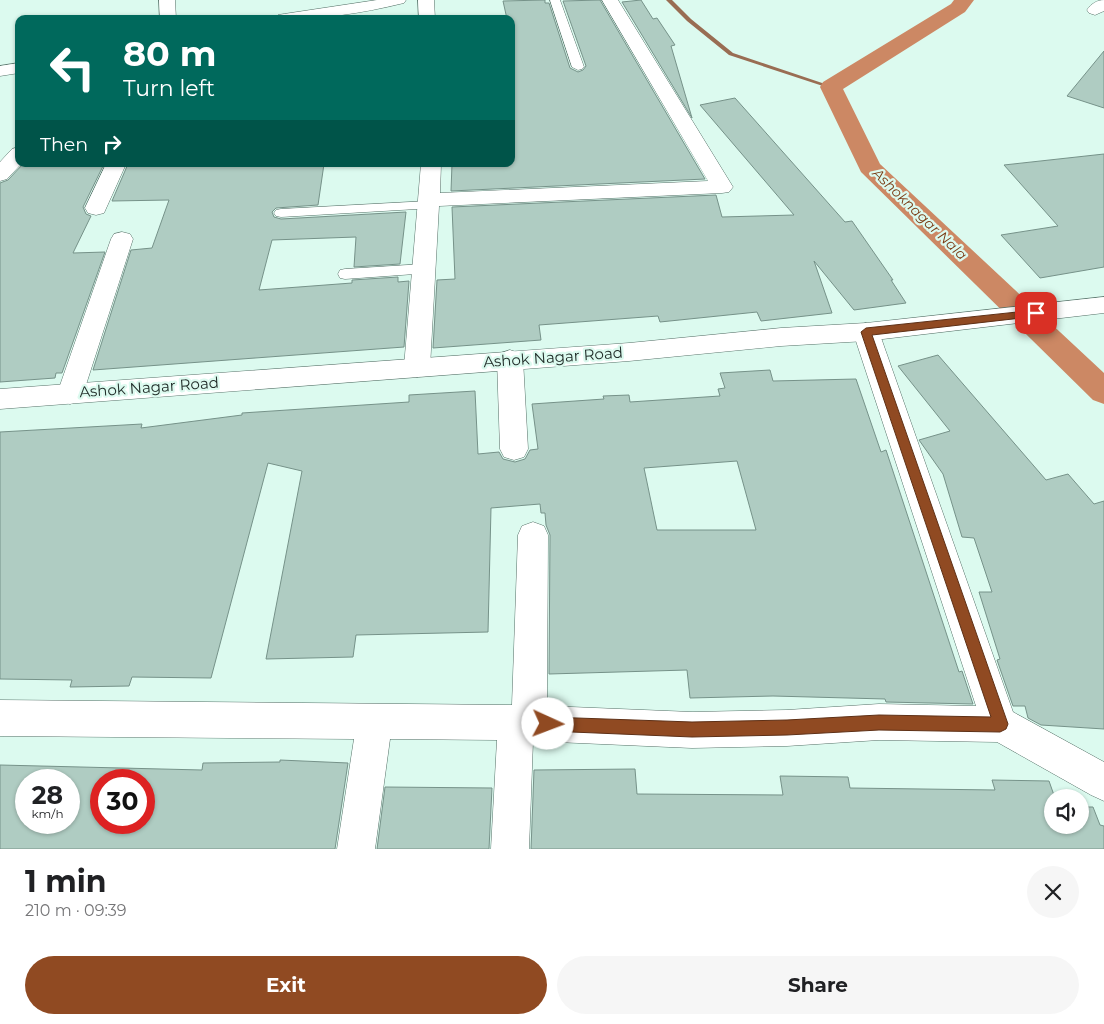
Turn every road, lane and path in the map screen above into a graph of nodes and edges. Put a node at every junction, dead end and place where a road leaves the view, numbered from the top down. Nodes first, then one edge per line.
1 (167, 0) edge
2 (398, 0) edge
3 (426, 0) edge
4 (555, 0) edge
5 (610, 0) edge
6 (368, 3) edge
7 (168, 15) edge
8 (305, 15) edge
9 (427, 15) edge
10 (578, 67) dead end
11 (15, 69) edge
12 (0, 72) edge
13 (15, 158) edge
14 (115, 167) edge
15 (432, 167) edge
16 (0, 175) edge
17 (429, 202) junction
18 (96, 208) dead end
19 (281, 213) dead end
20 (122, 239) dead end
21 (424, 269) junction
22 (345, 274) dead end
23 (1097, 306) edge
24 (866, 332) junction
25 (510, 360) junction
26 (417, 367) junction
27 (70, 394) junction
28 (0, 399) edge
29 (514, 449) dead end
30 (533, 535) dead end
31 (0, 718) edge
32 (374, 723) junction
33 (523, 724) junction
34 (1000, 724) junction
35 (1104, 782) edge
36 (356, 849) edge
37 (510, 849) edge

1 - 7 street
2 - 6 street
3 - 9 street
4 - 10 lane
5 - 17 street
6 - 8 street
11 - 12 street
13 - 16 street
14 - 18 street
15 - 17 street
17 - 19 lane
17 - 21 street
20 - 27 street
21 - 22 lane
21 - 26 street
23 - 24 street, Ashok Nagar Road
24 - 25 street, Ashok Nagar Road
24 - 34 street
25 - 26 street, Ashok Nagar Road
25 - 29 street
26 - 27 street, Ashok Nagar Road
27 - 28 street, Ashok Nagar Road
30 - 33 street
31 - 32 street
32 - 33 street
32 - 36 street
33 - 34 street
33 - 37 street
34 - 35 street

